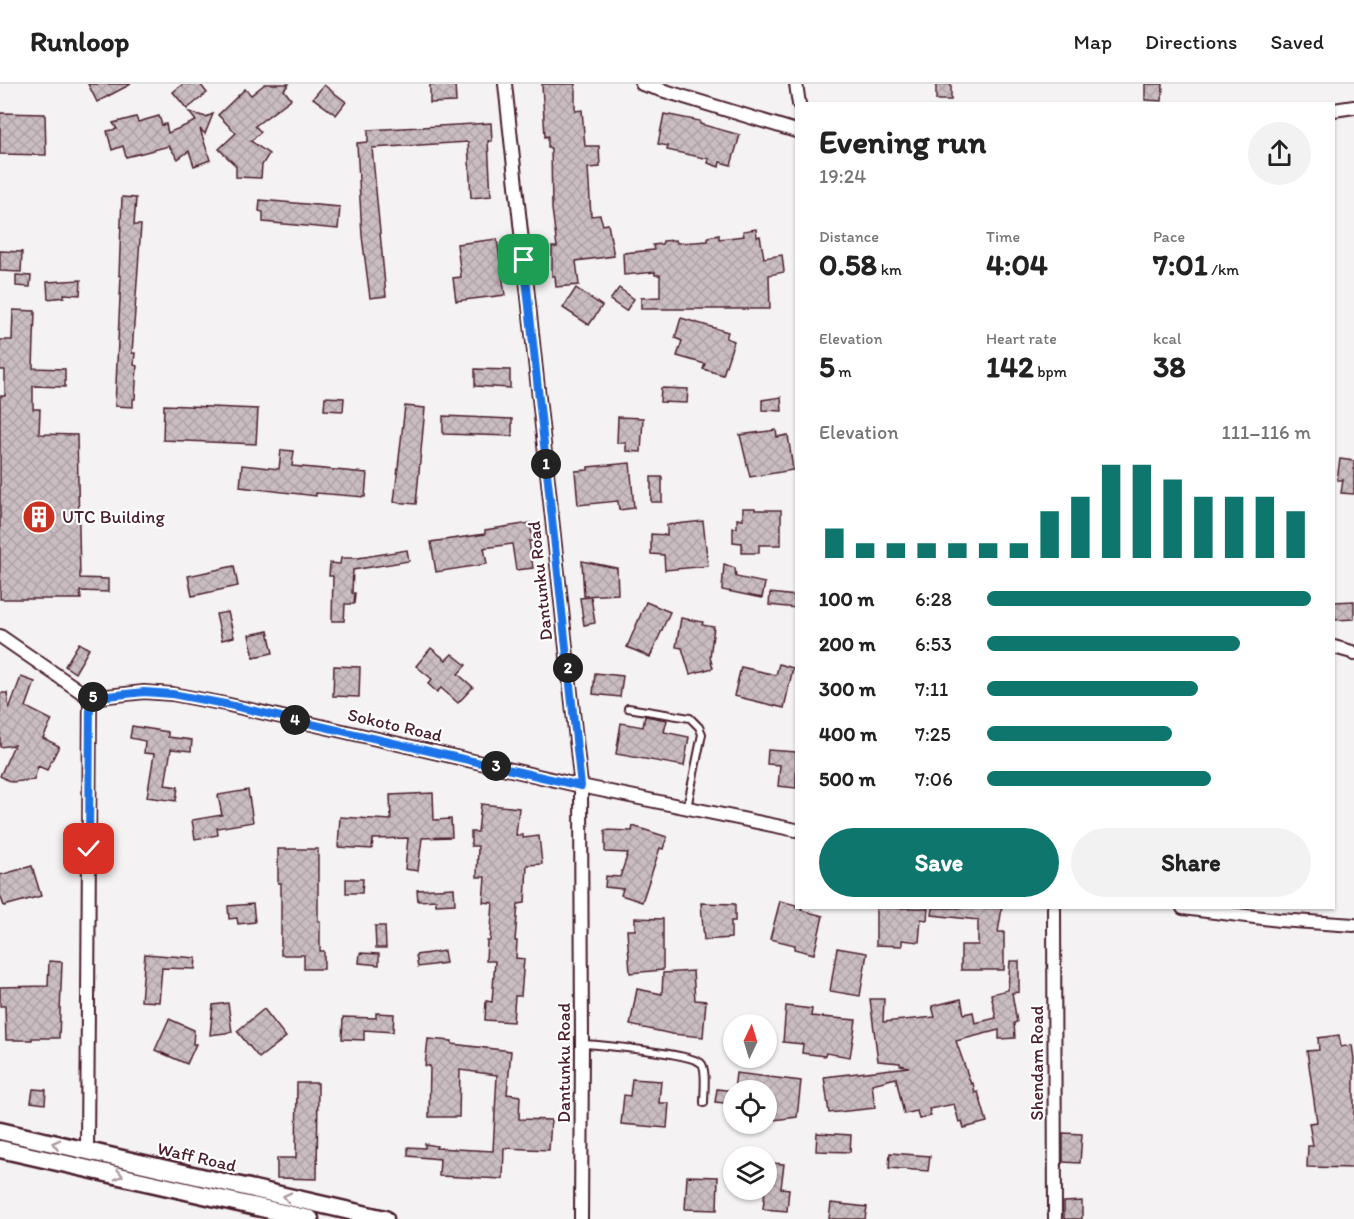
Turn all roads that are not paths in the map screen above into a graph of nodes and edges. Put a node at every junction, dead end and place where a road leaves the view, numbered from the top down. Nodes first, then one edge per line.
1 (505, 84) edge
2 (642, 84) edge
3 (796, 84) edge
4 (799, 102) edge
5 (1354, 107) edge
6 (1335, 110) edge
7 (795, 132) edge
8 (0, 636) edge
9 (1335, 647) edge
10 (1354, 654) edge
11 (90, 698) junction
12 (628, 708) dead end
13 (581, 786) junction
14 (687, 807) junction
15 (795, 830) edge
16 (1054, 909) edge
17 (1191, 909) edge
18 (1354, 925) edge
19 (582, 1044) junction
20 (704, 1103) dead end
21 (0, 1131) edge
22 (0, 1149) edge
23 (87, 1152) junction
24 (310, 1219) edge
25 (385, 1219) edge
26 (580, 1219) edge
27 (1055, 1219) edge

1 - 13 street, Dantunku Road
2 - 7 street
3 - 4 street
5 - 6 street
8 - 11 street
9 - 10 street
11 - 13 street, Sokoto Road
11 - 23 street
12 - 14 lane
13 - 14 street, Sokoto Road
13 - 19 street, Dantunku Road
14 - 15 street, Sokoto Road
16 - 27 street, Shendam Road
17 - 18 street
19 - 20 lane
19 - 26 street, Dantunku Road
23 -> 21 street, Waff Road
22 -> 24 street, Waff Road
25 -> 23 street, Waff Road

